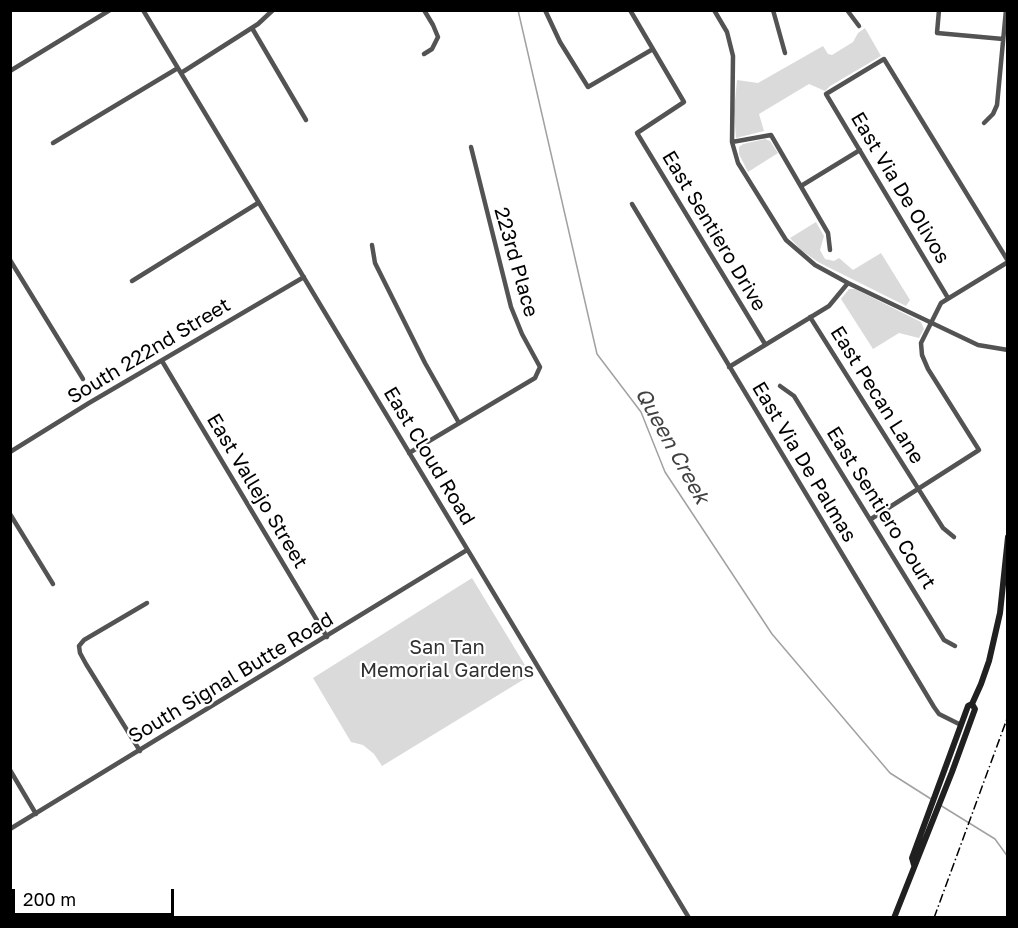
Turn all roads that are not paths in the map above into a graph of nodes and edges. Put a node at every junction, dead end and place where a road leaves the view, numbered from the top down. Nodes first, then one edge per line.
1 (110, 10) edge
2 (142, 10) edge
3 (273, 10) edge
4 (424, 10) edge
5 (545, 10) edge
6 (630, 10) edge
7 (773, 10) edge
8 (847, 10) edge
9 (939, 10) edge
10 (1006, 10) edge
11 (716, 11) edge
12 (859, 26) dead end
13 (252, 28) junction
14 (1003, 39) junction
15 (653, 49) junction
16 (785, 53) dead end
17 (424, 54) dead end
18 (179, 70) junction
19 (10, 71) edge
20 (306, 120) dead end
21 (984, 123) dead end
22 (732, 142) junction
23 (53, 143) dead end
24 (471, 147) dead end
25 (860, 150) junction
26 (801, 186) junction
27 (258, 203) junction
28 (632, 204) dead end
29 (372, 245) dead end
30 (831, 250) dead end
31 (10, 260) edge
32 (1008, 261) edge
33 (304, 277) junction
34 (132, 281) dead end
35 (848, 283) junction
36 (948, 298) junction
37 (810, 317) junction
38 (931, 322) junction
39 (765, 344) junction
40 (1008, 350) edge
41 (162, 360) junction
42 (729, 367) junction
43 (83, 379) dead end
44 (780, 386) dead end
45 (459, 423) junction
46 (10, 452) edge
47 (410, 453) junction
48 (919, 489) junction
49 (10, 514) edge
50 (871, 519) junction
51 (954, 537) dead end
52 (1008, 537) edge
53 (467, 550) junction
54 (53, 584) dead end
55 (147, 603) dead end
56 (327, 637) junction
57 (955, 646) dead end
58 (972, 704) junction
59 (962, 725) junction
60 (140, 751) junction
61 (10, 770) edge
62 (949, 770) junction
63 (36, 814) junction
64 (10, 829) edge
65 (689, 918) edge
66 (894, 918) edge

1 - 19 street
2 - 18 street, East Cloud Road
3 - 13 street
4 - 17 street
5 - 15 street
6 - 15 street
7 - 16 street
8 - 12 street
9 - 14 street
10 - 14 street
11 - 22 street
13 - 18 street
13 - 20 street
14 - 21 street
15 - 39 street, East Sentiero Drive
18 - 23 street
18 - 27 street, East Cloud Road
22 - 26 street
22 - 35 street
24 - 45 street, 223rd Place
25 - 26 street
25 - 32 street, East Via De Olivos
25 - 36 street, East Via De Olivos
26 - 30 street
27 - 33 street, East Cloud Road
27 - 34 street
28 - 42 street, East Via De Palmas
29 - 45 street
31 - 43 street
32 - 36 street
33 - 41 street, South 222nd Street
33 - 47 street, East Cloud Road
35 - 37 street
35 - 38 street
36 - 38 street
37 - 39 street
37 - 48 street, East Pecan Lane
38 - 40 street
38 - 48 street
39 - 42 street
41 - 46 street, South 222nd Street
41 - 56 street, East Vallejo Street
42 - 59 street, East Via De Palmas
44 - 50 street, East Sentiero Court
45 - 47 street, 223rd Place
47 - 53 street, East Cloud Road
48 - 50 street
48 - 51 street, East Pecan Lane
49 - 54 street
50 - 57 street, East Sentiero Court
52 - 58 main road
53 - 56 street, South Signal Butte Road
53 - 65 street, East Cloud Road
55 - 60 street
56 - 60 street, South Signal Butte Road
58 - 59 main road
58 - 62 main road
59 - 62 main road
60 - 63 street, South Signal Butte Road
61 - 63 street
62 - 66 main road
63 - 64 street, South Signal Butte Road

